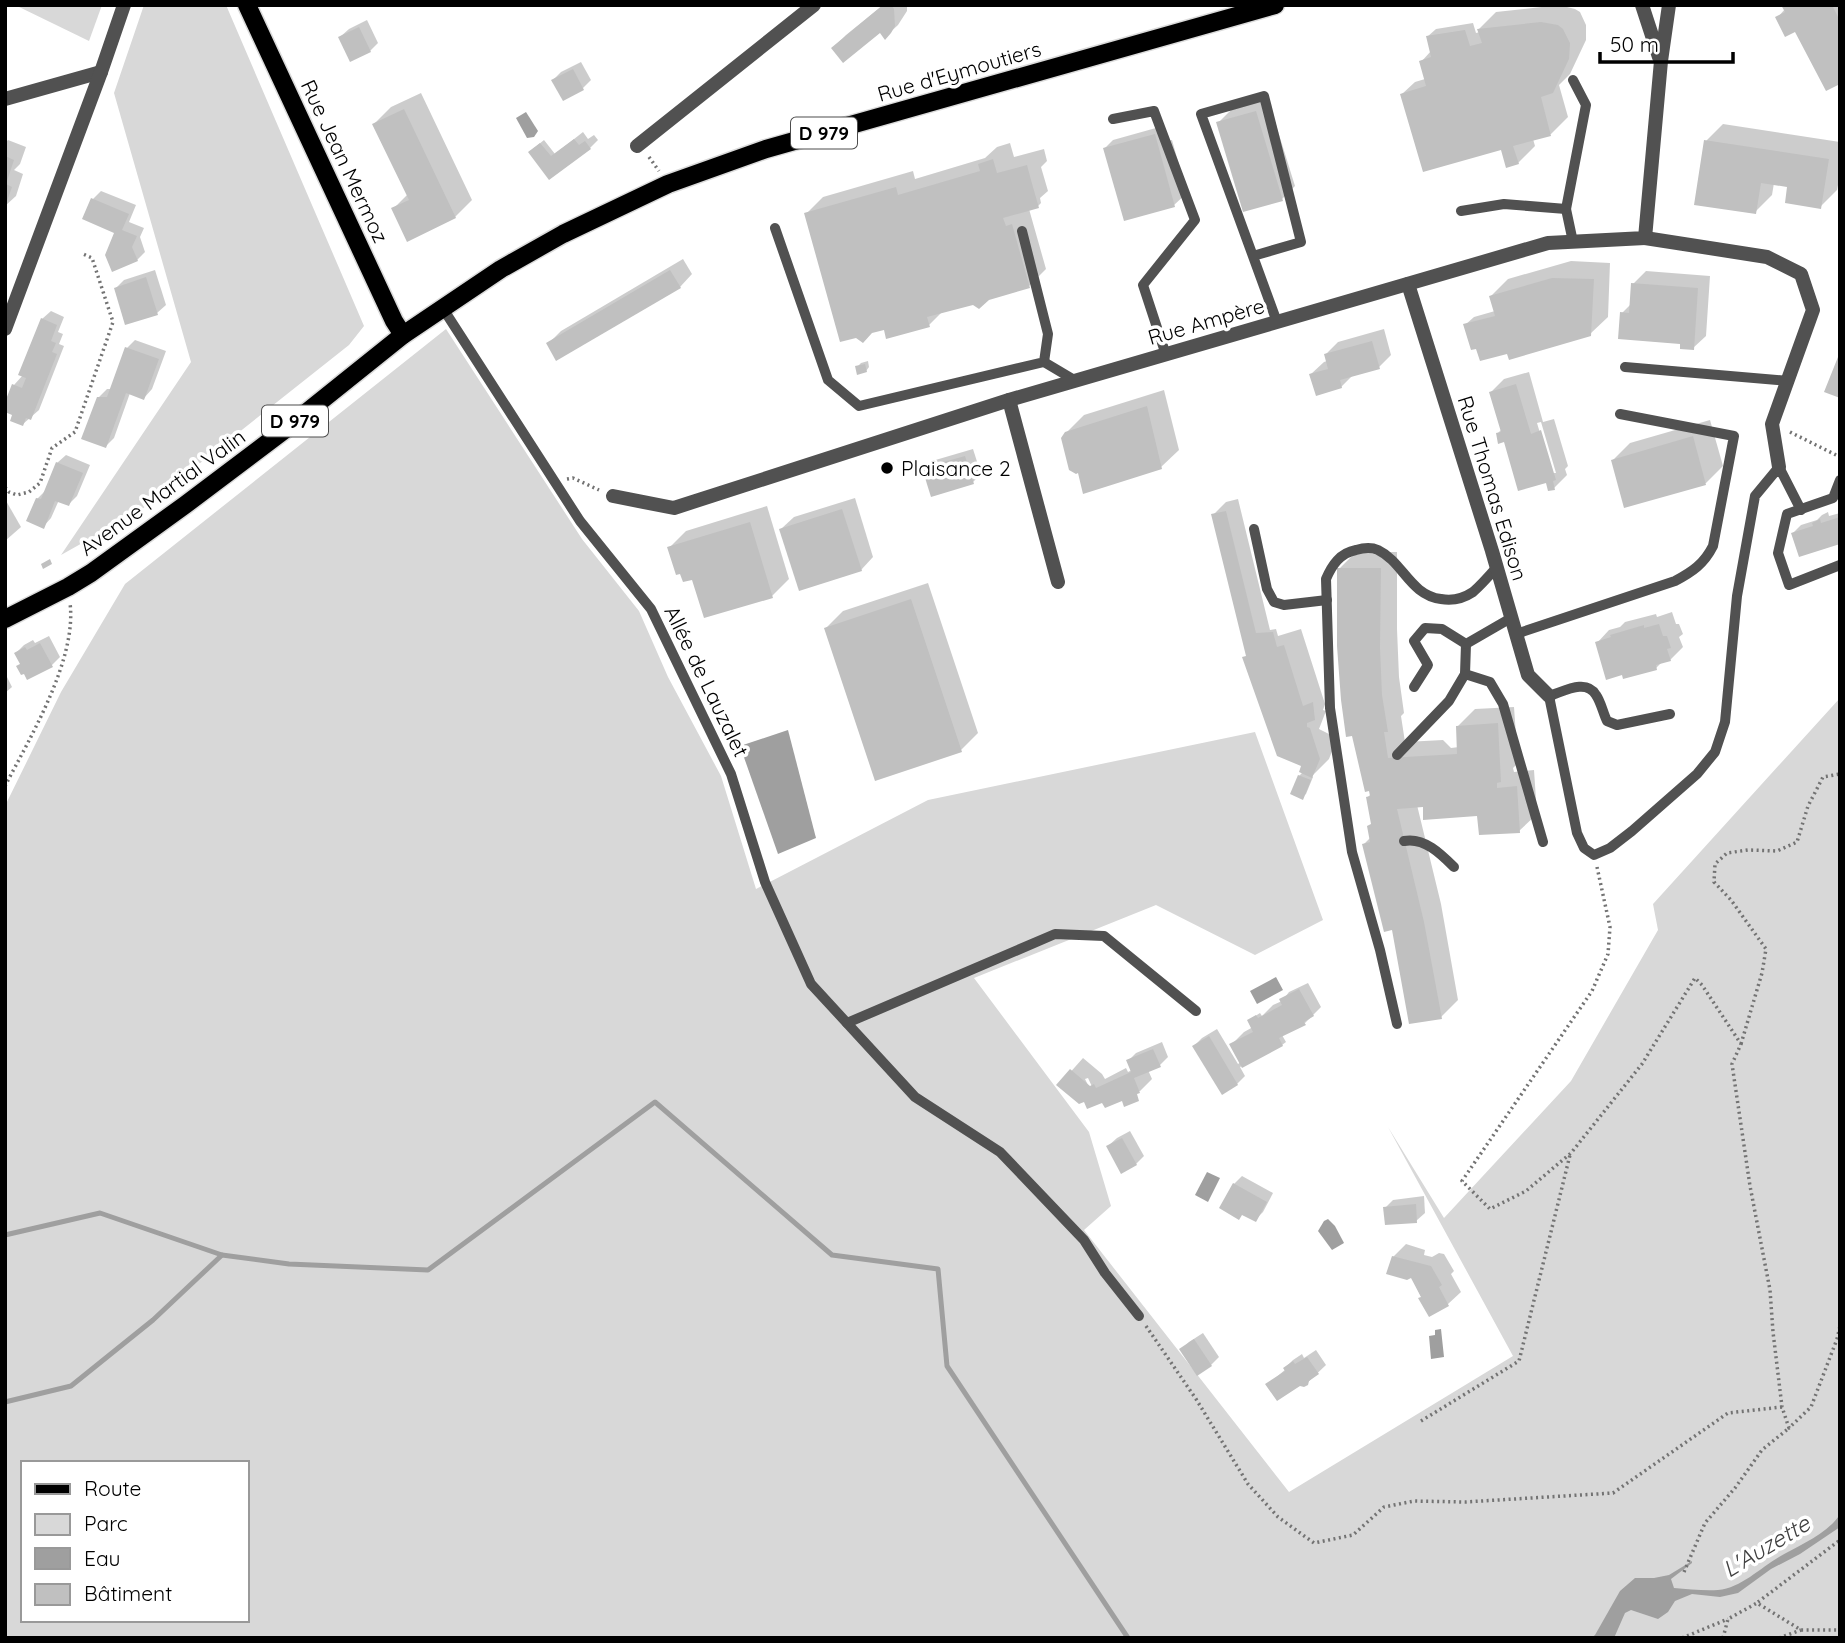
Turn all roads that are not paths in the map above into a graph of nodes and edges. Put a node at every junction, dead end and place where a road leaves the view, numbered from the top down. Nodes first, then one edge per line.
1 (124, 5) edge
2 (247, 5) edge
3 (814, 5) edge
4 (1275, 5) edge
5 (1642, 5) edge
6 (1669, 5) edge
7 (1661, 61) junction
8 (102, 72) junction
9 (1573, 80) dead end
10 (5, 99) edge
11 (1113, 119) dead end
12 (638, 145) road end
13 (1566, 209) junction
14 (1461, 211) dead end
15 (775, 228) dead end
16 (1022, 231) dead end
17 (1645, 238) junction
18 (1573, 242) junction
19 (1253, 256) junction
20 (1408, 284) junction
21 (442, 307) junction
22 (1277, 322) junction
23 (5, 329) edge
24 (404, 335) junction
25 (1166, 355) junction
26 (1044, 362) junction
27 (1625, 367) dead end
28 (1076, 381) junction
29 (1789, 381) junction
30 (1009, 400) junction
31 (1620, 414) dead end
32 (1779, 467) junction
33 (1840, 480) edge
34 (613, 496) road end
35 (1801, 510) junction
36 (1254, 529) dead end
37 (1840, 565) edge
38 (1496, 568) junction
39 (1058, 582) dead end
40 (1327, 600) junction
41 (1511, 618) junction
42 (5, 619) edge
43 (1516, 634) junction
44 (1466, 644) junction
45 (1465, 674) junction
46 (1414, 687) dead end
47 (1549, 696) junction
48 (1670, 714) dead end
49 (1397, 755) dead end
50 (1404, 841) dead end
51 (1543, 842) dead end
52 (1364, 849) dead end
53 (1352, 852) junction
54 (1454, 867) dead end
55 (1196, 1012) dead end
56 (847, 1023) junction
57 (1397, 1024) dead end
58 (1139, 1316) road end

1 - 8 street
2 - 24 main road, Rue Jean Mermoz
3 - 12 street
4 - 21 main road, Rue d'Eymoutiers / D 979
5 - 7 street
6 - 7 street
7 - 17 street
8 - 10 street
8 - 23 street
9 - 13 lane
11 - 25 lane
13 - 14 lane
13 - 18 lane
15 - 26 lane
16 - 26 lane
17 - 18 street, Rue Ampère
17 - 29 street, Rue Ampère
18 - 20 street, Rue Ampère
19 - 19 lane
19 - 22 lane
20 - 22 street, Rue Ampère
20 - 38 street, Rue Thomas Edison
21 - 24 main road, Rue d'Eymoutiers / D 979
21 - 56 lane, Allée de Lauzalet
22 - 25 street, Rue Ampère
24 - 42 main road, Avenue Martial Valin / D 979
25 - 28 street, Rue Ampère
26 - 28 lane
27 - 29 lane
28 - 30 street, Rue Ampère
29 - 32 street, Rue Ampère
30 - 34 street, Rue Ampère
30 - 39 street
31 - 43 lane
32 - 35 lane
32 - 47 lane
33 - 35 lane
35 - 37 lane
36 - 40 lane
38 - 40 lane
38 - 41 street, Rue Thomas Edison
40 - 53 lane
41 - 43 street, Rue Thomas Edison
41 - 44 lane
43 - 47 street, Rue Thomas Edison
44 - 45 lane
44 - 46 lane
45 - 49 lane
45 - 51 lane
47 - 48 lane
50 - 54 lane
52 - 53 lane
53 - 57 lane
55 - 56 lane
56 - 58 lane, Allée de Lauzalet

